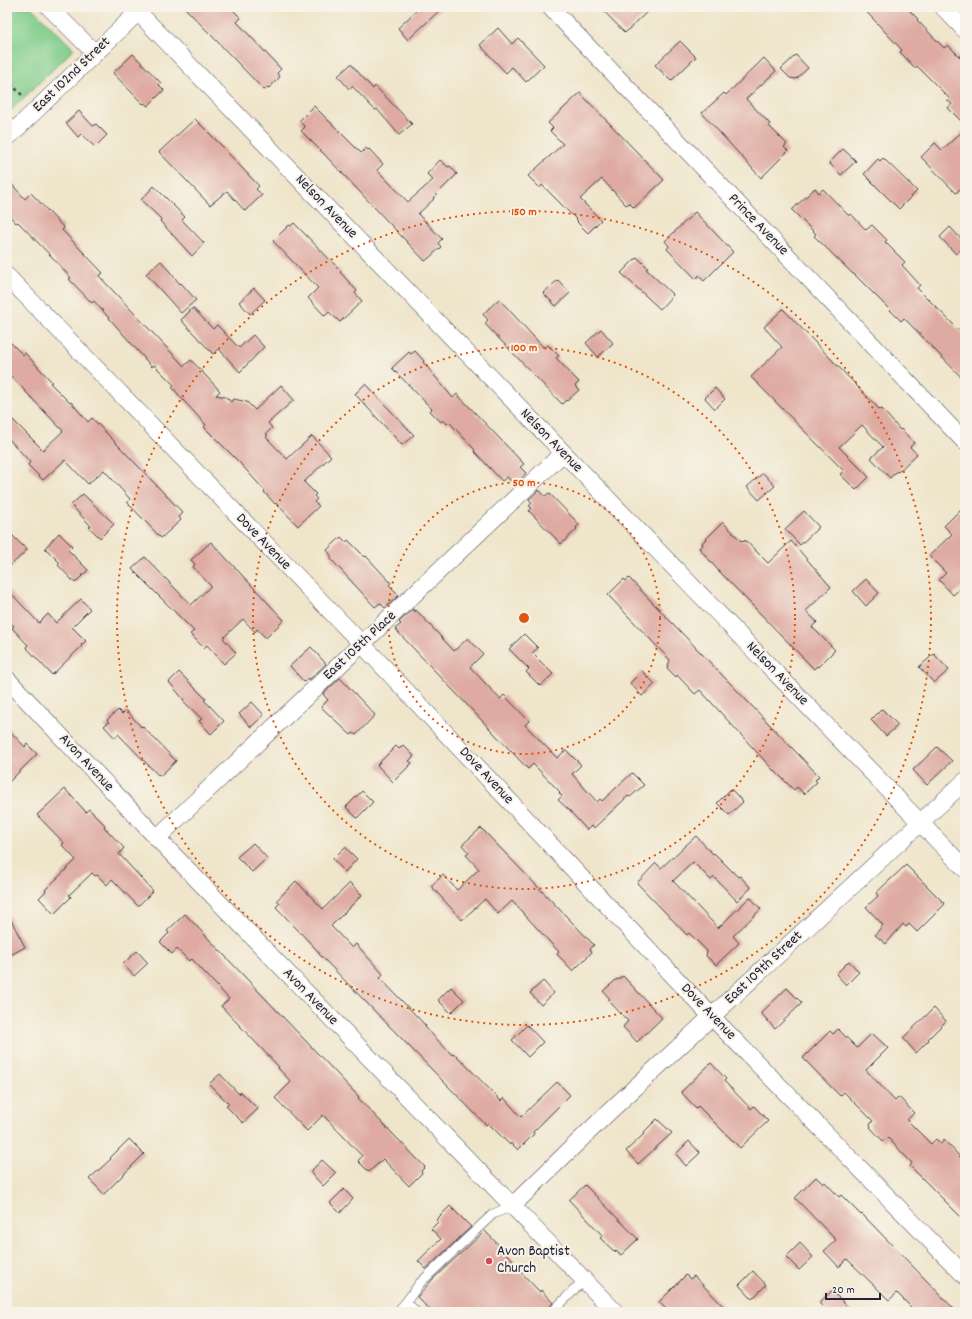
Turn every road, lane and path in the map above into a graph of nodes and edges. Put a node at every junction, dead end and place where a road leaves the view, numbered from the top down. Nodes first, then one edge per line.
1 (49, 7) edge
2 (550, 7) edge
3 (943, 7) edge
4 (138, 12) joint
5 (965, 30) edge
6 (95, 54) junction
7 (7, 80) edge
8 (22, 95) dead end
9 (7, 138) edge
10 (7, 276) edge
11 (965, 442) edge
12 (563, 453) junction
13 (362, 644) junction
14 (7, 679) edge
15 (965, 781) edge
16 (921, 823) junction
17 (157, 838) junction
18 (965, 869) edge
19 (712, 1017) junction
20 (512, 1206) junction
21 (965, 1276) edge
22 (584, 1280) junction
23 (406, 1302) junction
24 (396, 1312) edge
25 (416, 1312) edge
26 (552, 1312) edge
27 (616, 1312) edge

1 - 6 street
2 - 11 street, Prince Avenue
3 - 5 street
4 - 6 street, East 102nd Street
4 - 12 street, Nelson Avenue
6 - 9 street, East 102nd Street
7 - 8 path
10 - 13 street, Dove Avenue
12 - 13 street, East 105th Place
12 - 16 street, Nelson Avenue
13 - 17 street, East 105th Place
13 - 19 street, Dove Avenue
14 - 17 street, Avon Avenue
15 - 16 street, East 109th Street
16 - 18 street, Nelson Avenue
16 - 19 street, East 109th Street
17 - 20 street, Avon Avenue
19 - 20 street, East 109th Street
19 - 21 street, Dove Avenue
20 - 22 street, Avon Avenue
20 - 23 lane
22 - 26 lane
22 - 27 street, Avon Avenue
23 - 24 lane
23 - 25 lane

